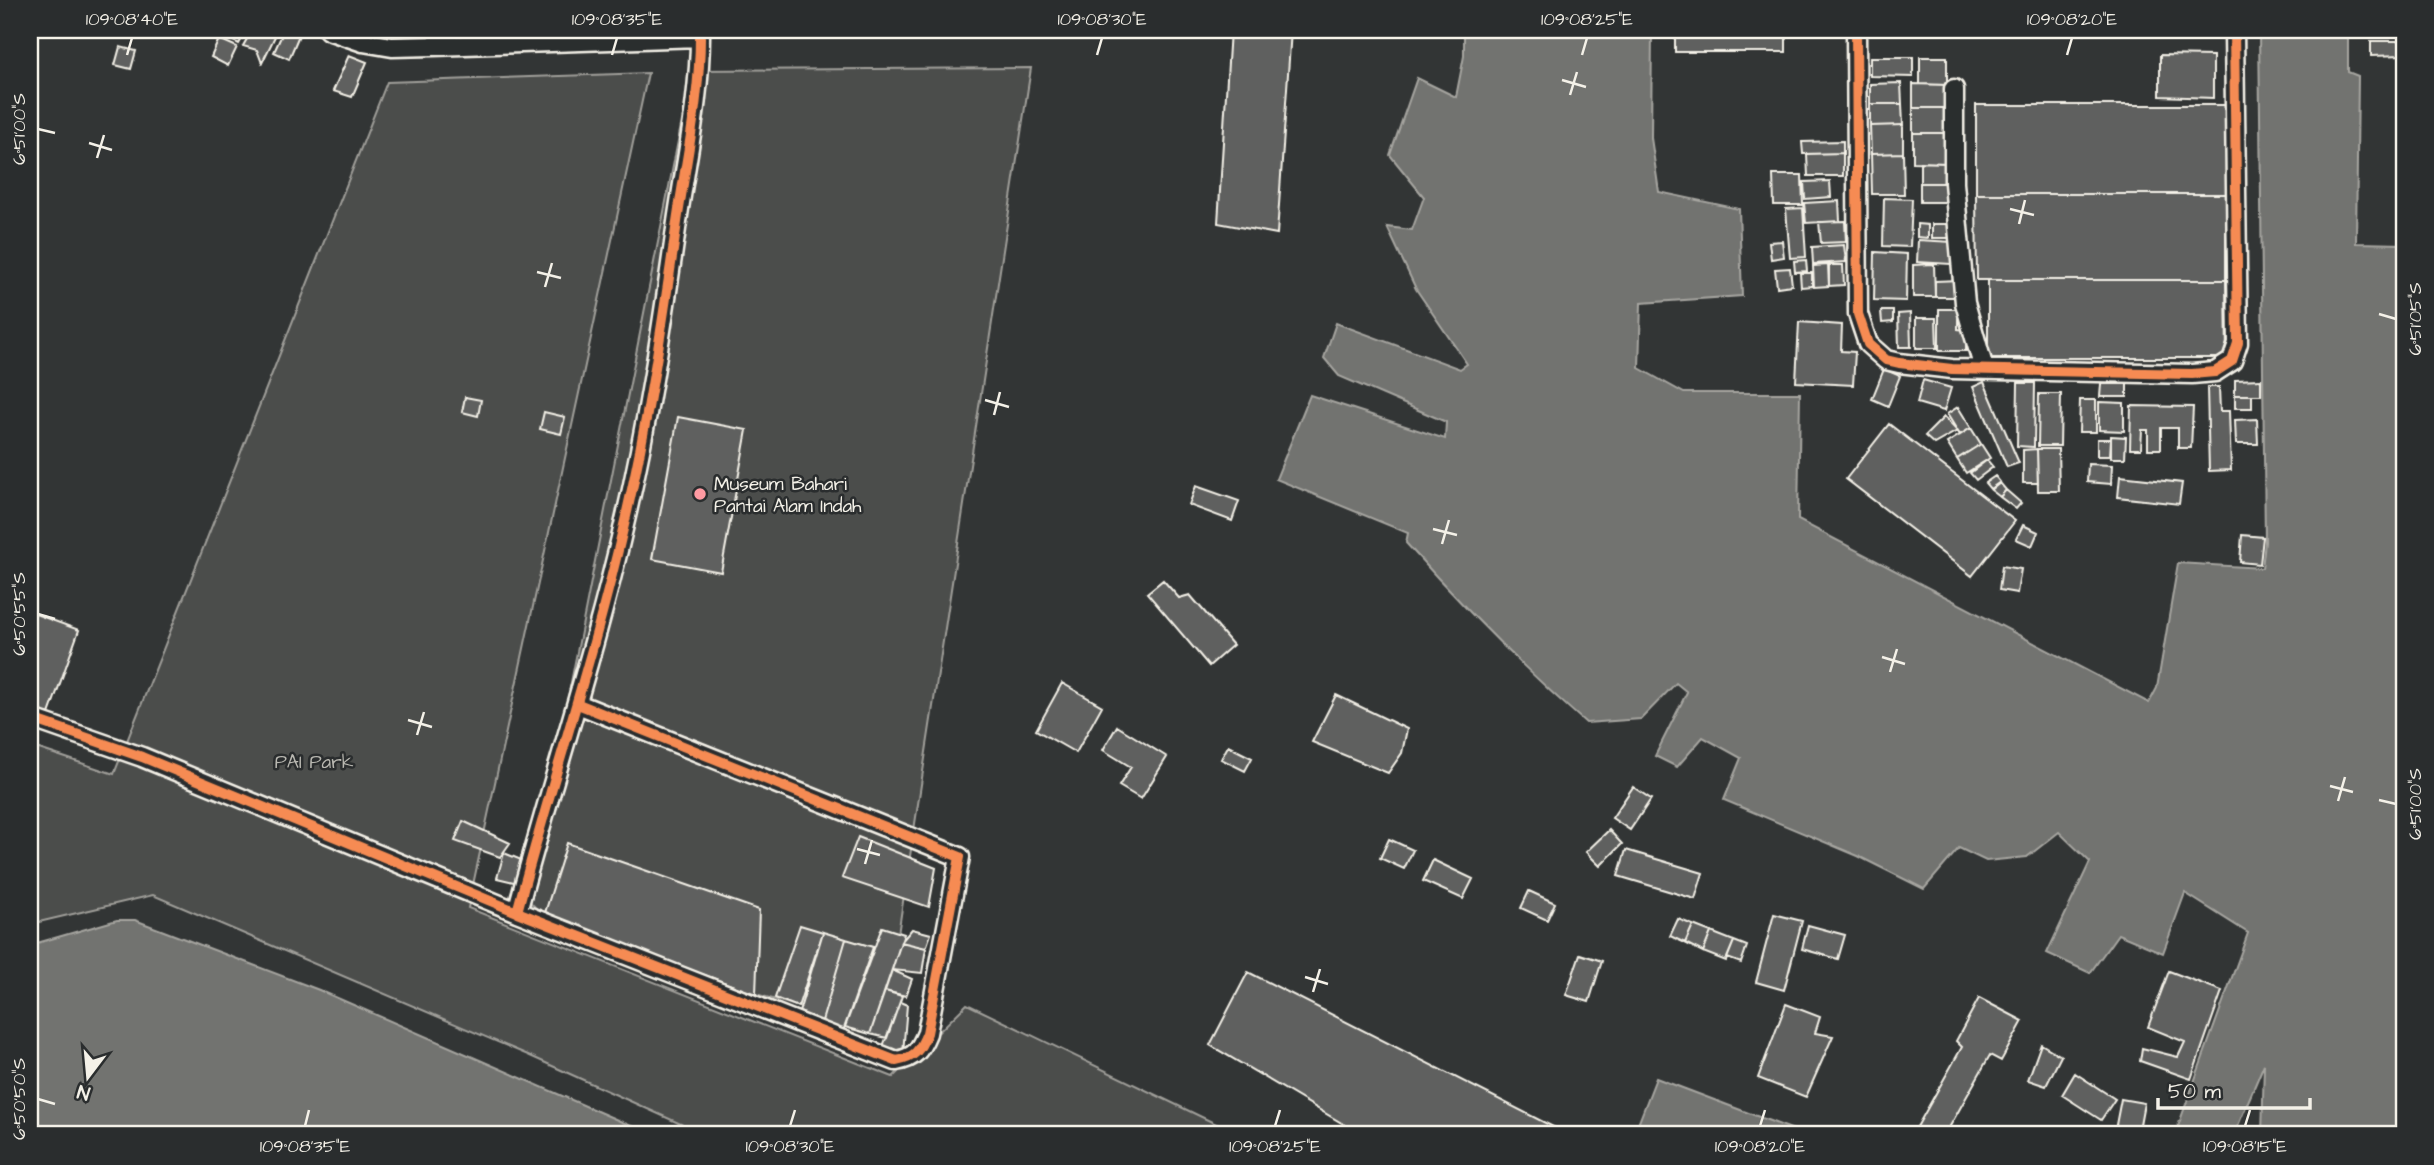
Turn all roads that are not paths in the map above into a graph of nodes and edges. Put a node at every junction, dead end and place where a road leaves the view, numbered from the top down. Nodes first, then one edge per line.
1 (328, 30) edge
2 (1856, 30) edge
3 (2234, 30) edge
4 (700, 33) edge
5 (362, 36) edge
6 (1954, 89) dead end
7 (1984, 369) junction
8 (578, 704) junction
9 (30, 718) edge
10 (517, 912) junction

1 - 5 street
2 - 7 street
3 - 7 street
4 - 5 street
4 - 8 street
6 - 7 street
8 - 10 street
8 - 10 street
9 - 10 street

